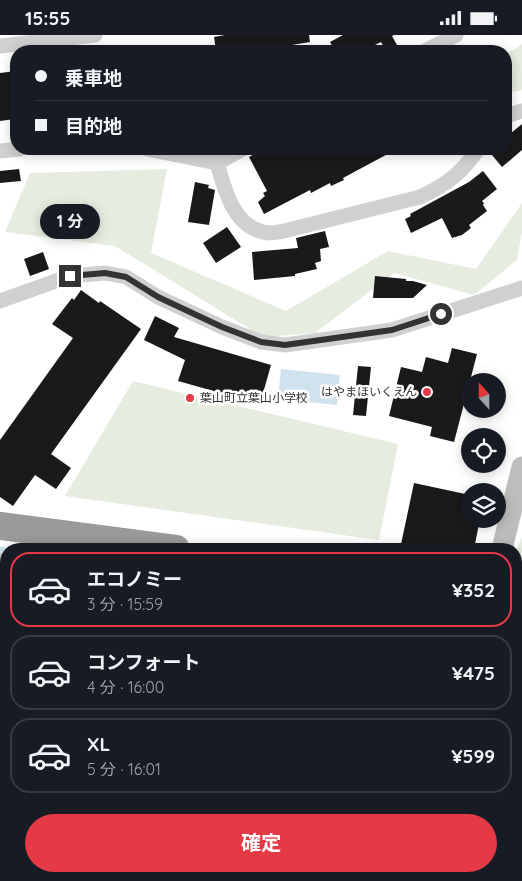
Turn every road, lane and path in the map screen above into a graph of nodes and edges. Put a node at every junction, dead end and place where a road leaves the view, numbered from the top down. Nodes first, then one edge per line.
1 (95, 35) edge
2 (456, 35) edge
3 (50, 45) edge
4 (437, 45) edge
5 (473, 155) edge
6 (215, 156) edge
7 (522, 289) edge
8 (0, 301) edge
9 (522, 467) edge
10 (0, 526) edge
11 (130, 543) edge
12 (503, 543) edge

1 - 3 street
2 - 4 street
5 - 6 street
7 - 8 street
9 - 12 street
10 - 11 highway

